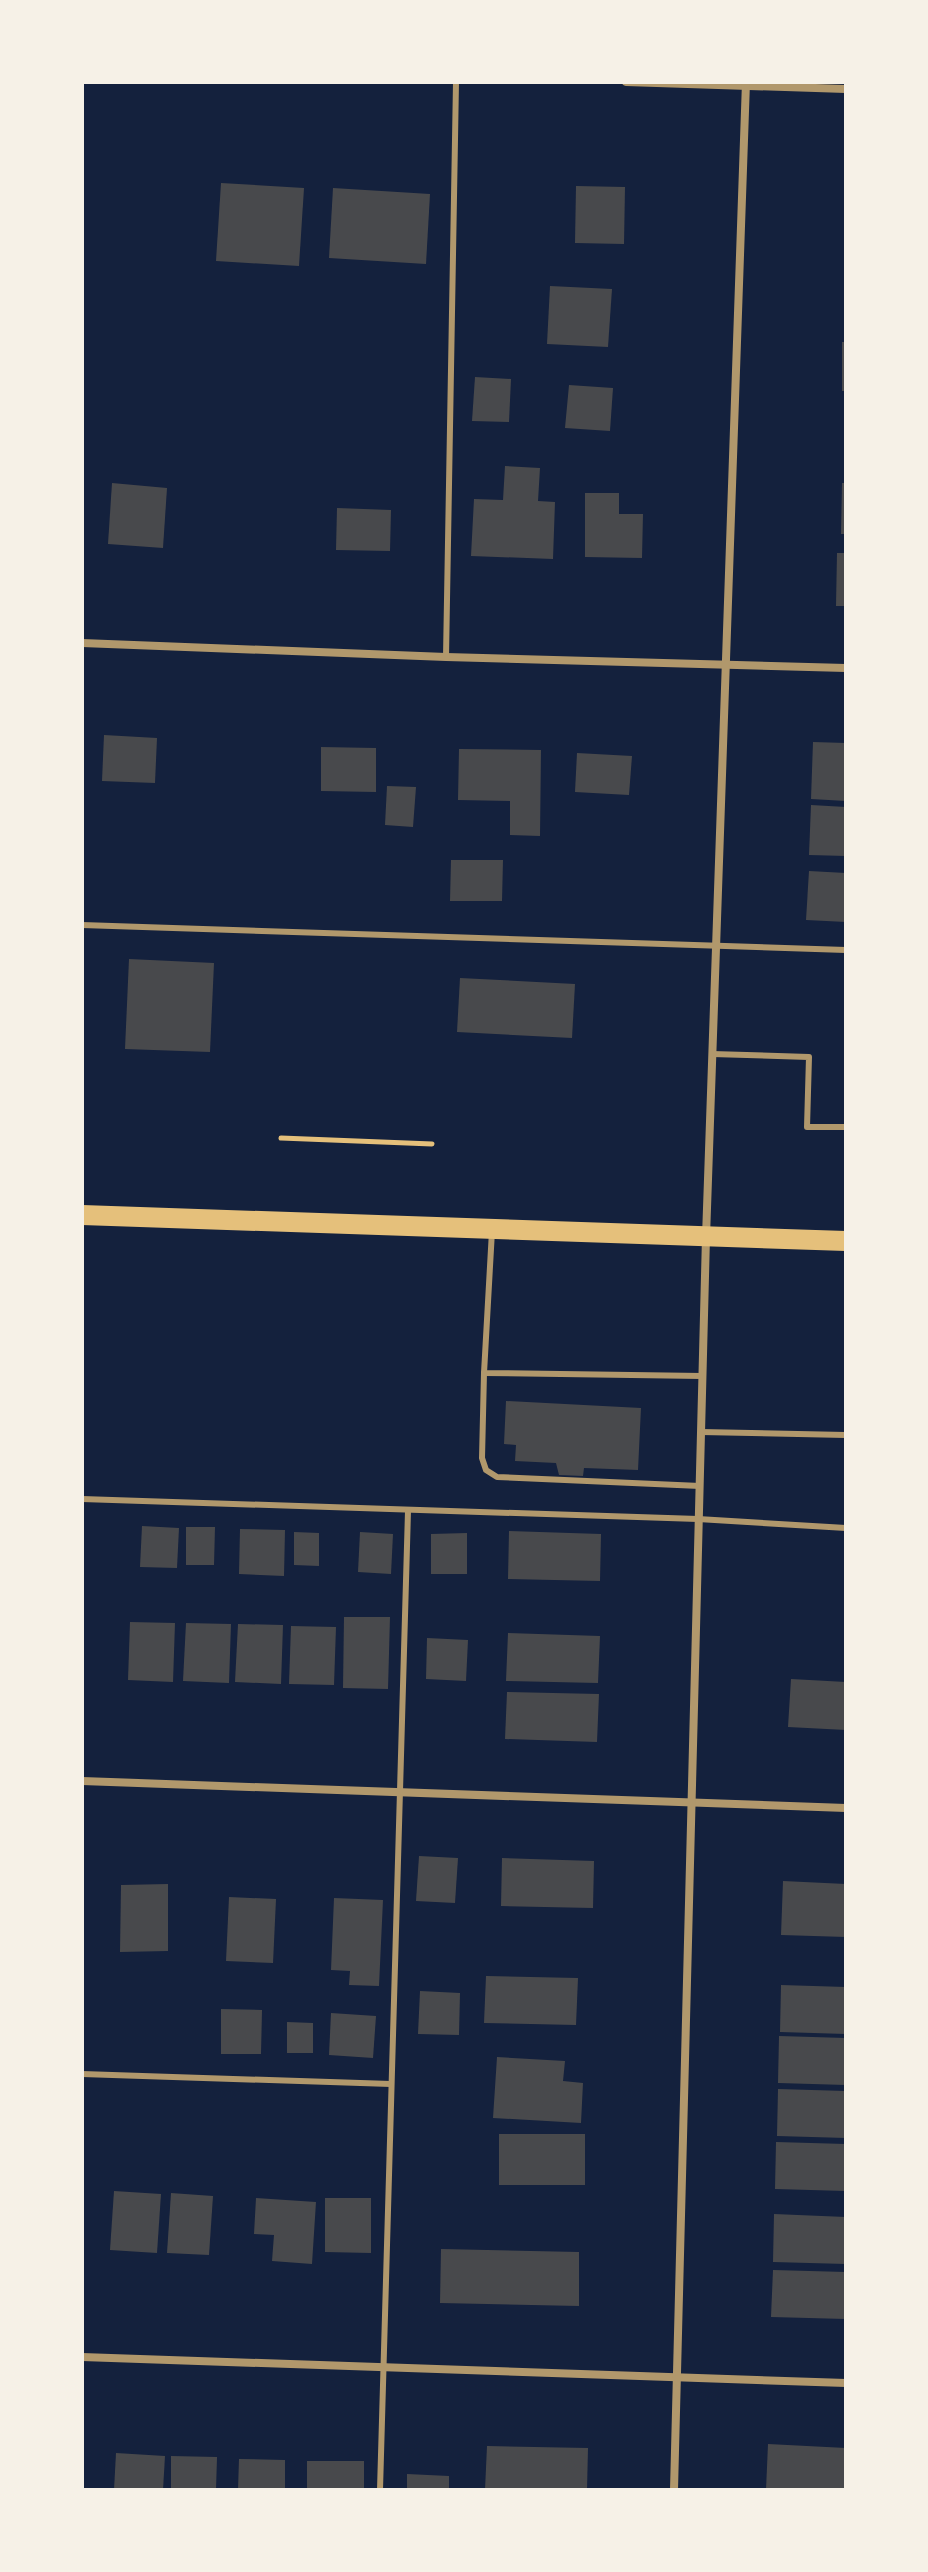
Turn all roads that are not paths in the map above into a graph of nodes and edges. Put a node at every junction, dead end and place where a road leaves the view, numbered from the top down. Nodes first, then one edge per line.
1 (456, 82) edge
2 (626, 82) edge
3 (746, 84) edge
4 (846, 89) edge
5 (82, 643) edge
6 (446, 657) junction
7 (726, 663) junction
8 (846, 668) edge
9 (82, 925) edge
10 (716, 947) junction
11 (846, 950) edge
12 (712, 1054) junction
13 (846, 1127) edge
14 (82, 1215) edge
15 (492, 1230) junction
16 (706, 1237) junction
17 (846, 1241) edge
18 (484, 1373) junction
19 (702, 1376) junction
20 (701, 1432) junction
21 (846, 1435) edge
22 (700, 1486) junction
23 (82, 1499) edge
24 (408, 1511) junction
25 (698, 1519) junction
26 (846, 1528) edge
27 (82, 1781) edge
28 (400, 1792) junction
29 (691, 1802) junction
30 (846, 1808) edge
31 (82, 2074) edge
32 (391, 2084) junction
33 (82, 2357) edge
34 (383, 2368) junction
35 (677, 2377) junction
36 (846, 2383) edge
37 (380, 2490) edge
38 (674, 2490) edge

1 - 6 lane
2 - 3 street
3 - 4 street
3 - 7 street
5 - 6 street
6 - 7 street
7 - 8 street
7 - 10 street
9 - 10 lane
10 - 11 lane
10 - 12 street
12 - 13 lane
12 - 16 street
14 - 15 main road
15 - 16 main road
15 - 18 lane
16 - 17 main road
16 - 19 street
18 - 19 lane
18 - 22 lane
19 - 20 street
20 - 21 lane
20 - 22 street
22 - 25 street
23 - 24 lane
24 - 25 lane
24 - 28 lane
25 - 26 lane
25 - 29 street
27 - 28 street
28 - 29 street
28 - 32 lane
29 - 30 street
29 - 35 street
31 - 32 lane
32 - 34 lane
33 - 34 street
34 - 35 street
34 - 37 lane
35 - 36 street
35 - 38 street

